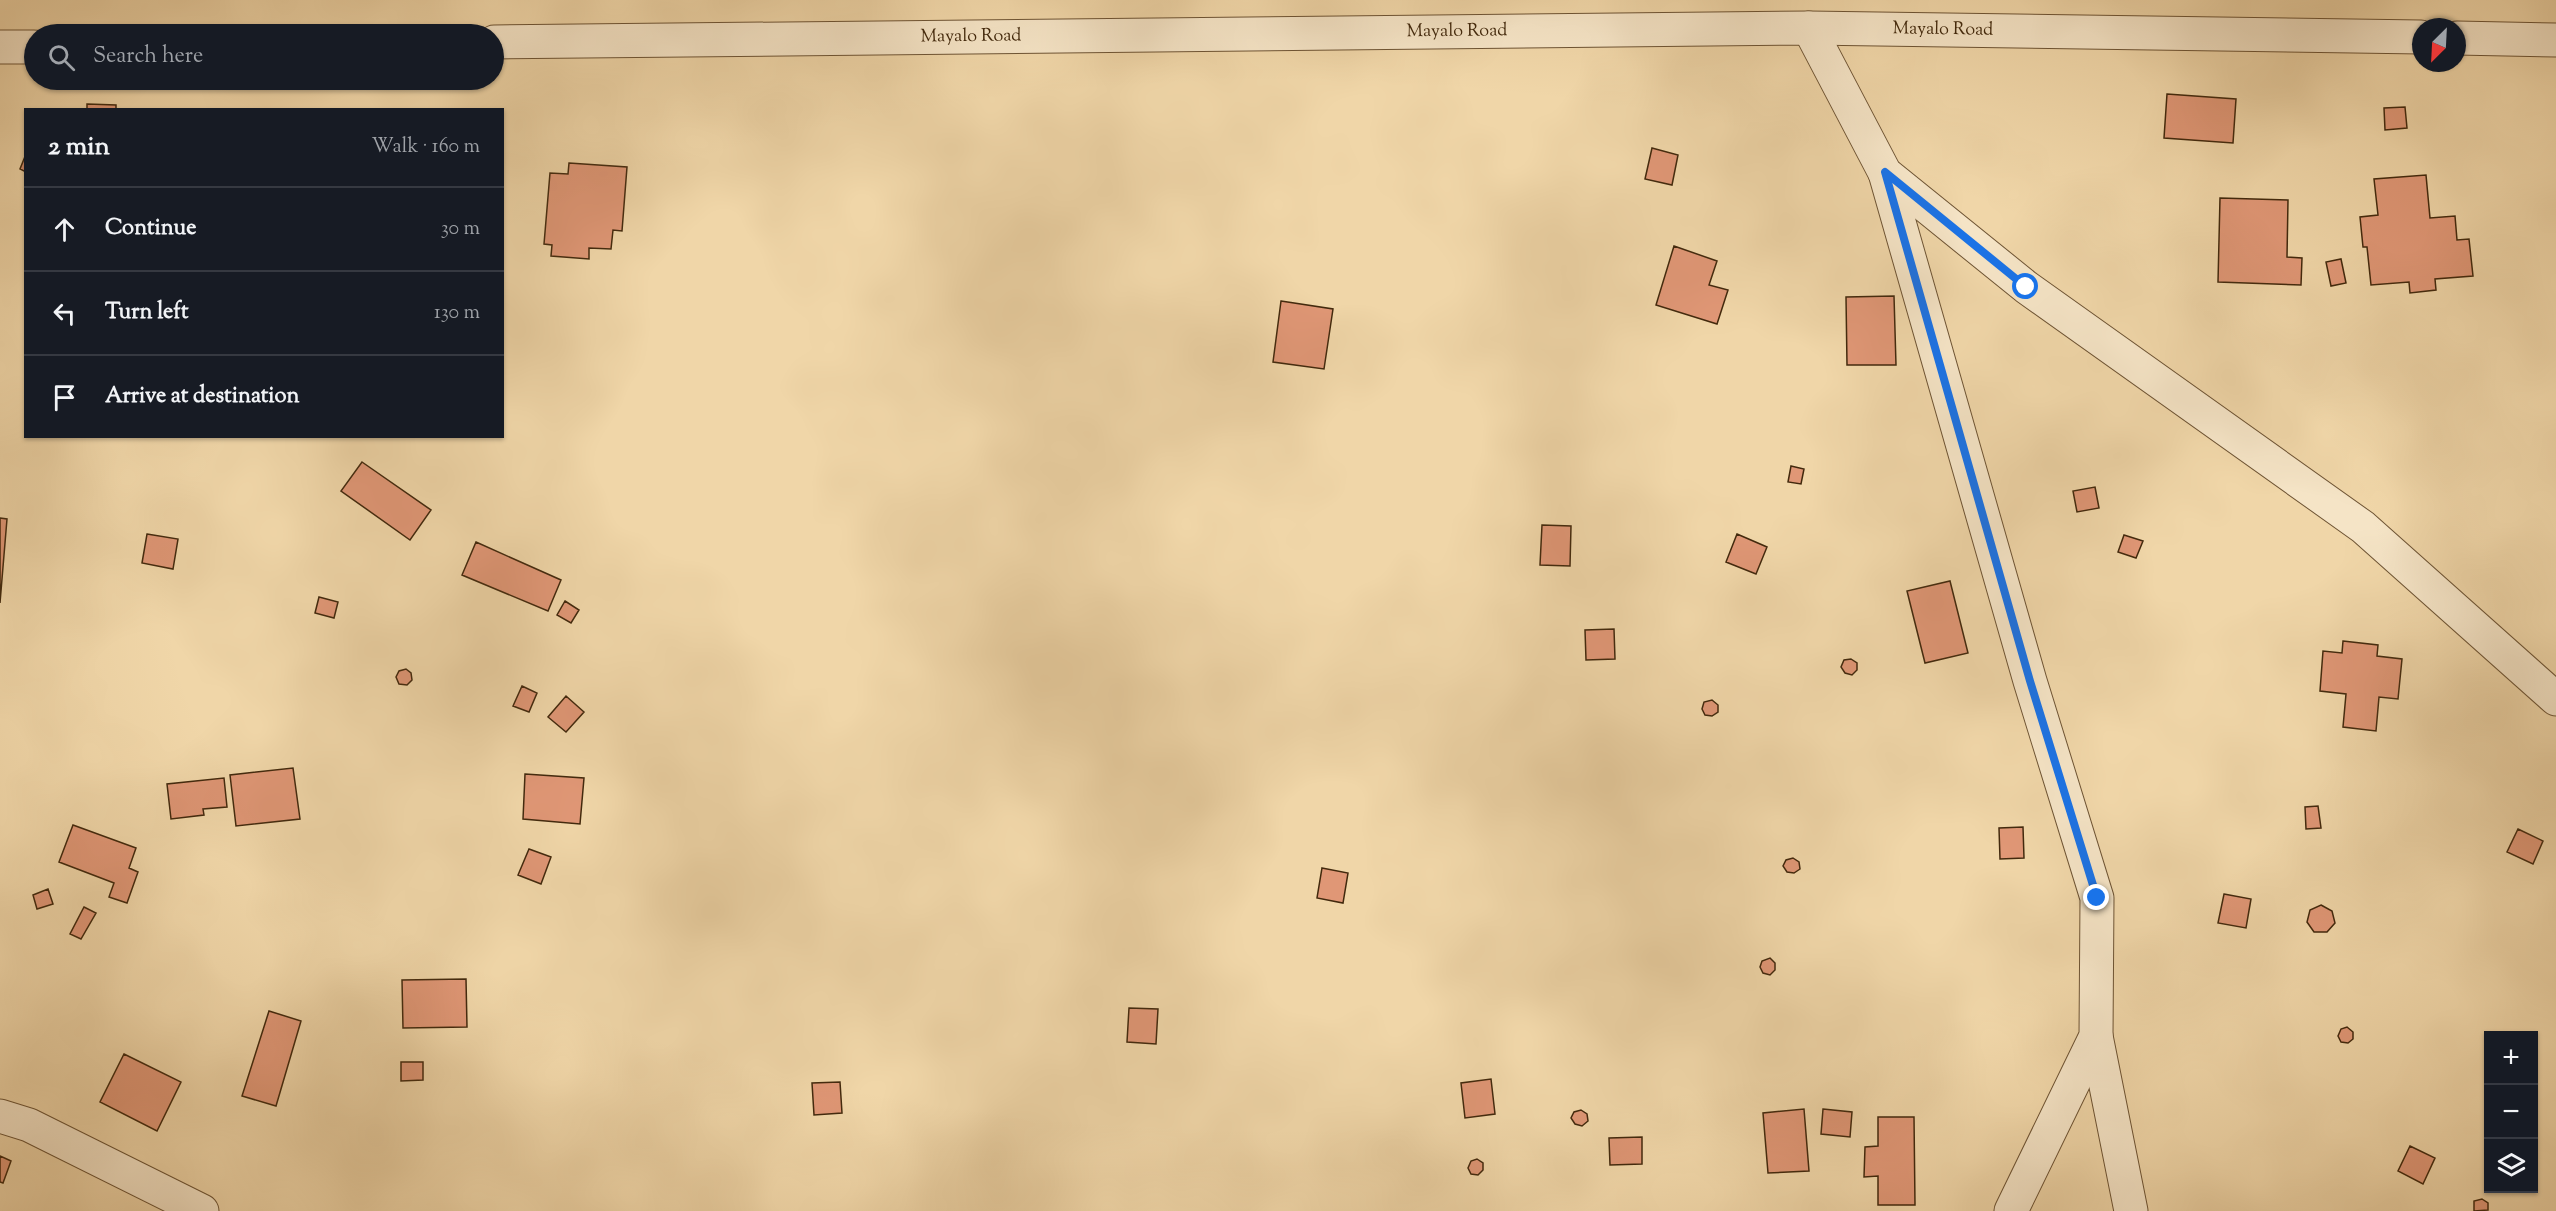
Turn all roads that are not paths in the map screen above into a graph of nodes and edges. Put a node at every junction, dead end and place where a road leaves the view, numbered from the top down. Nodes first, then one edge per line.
1 (1809, 28) junction
2 (2412, 38) edge
3 (2466, 38) edge
4 (2556, 40) edge
5 (504, 42) edge
6 (0, 47) edge
7 (24, 47) edge
8 (1885, 172) junction
9 (2556, 699) edge
10 (2096, 1036) junction
11 (0, 1116) edge
12 (201, 1211) edge
13 (2011, 1211) edge
14 (2131, 1211) edge

1 - 2 street, Mayalo Road
1 - 5 street, Mayalo Road
1 - 8 street
3 - 4 street
6 - 7 street
8 - 9 street
8 - 10 street
10 - 13 street
10 - 14 street
11 - 12 street

